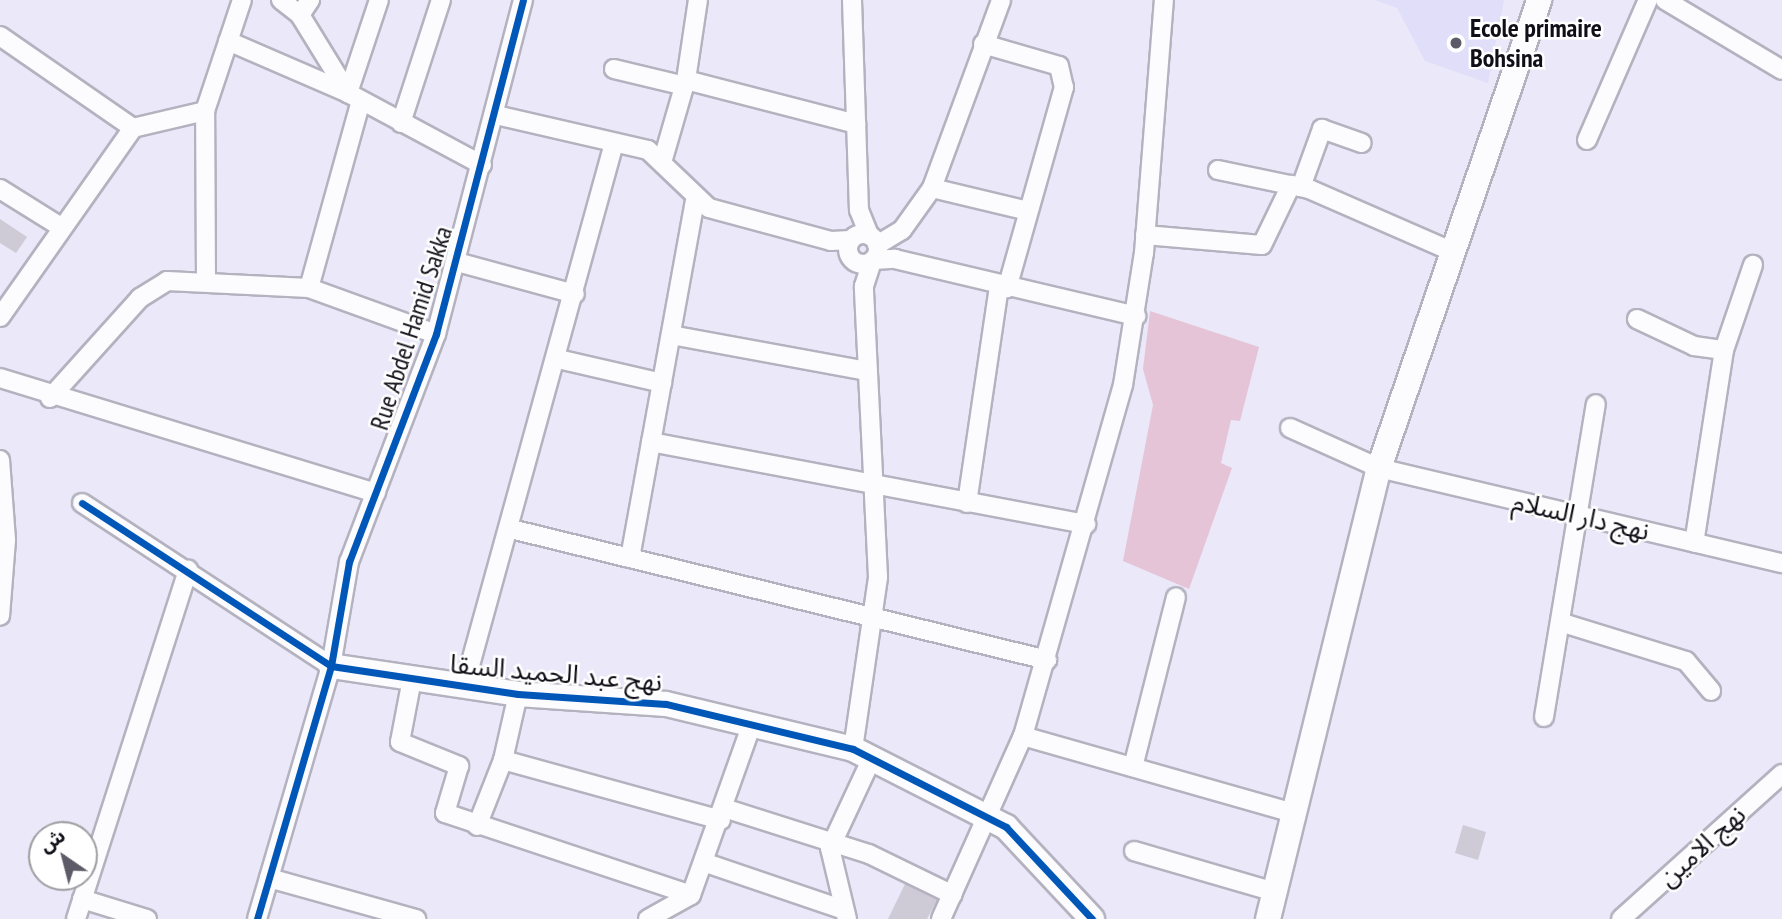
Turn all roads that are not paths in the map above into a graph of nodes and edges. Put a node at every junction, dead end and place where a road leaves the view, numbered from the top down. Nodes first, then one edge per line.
1 (242, 0) edge
2 (281, 0) edge
3 (379, 0) edge
4 (441, 0) edge
5 (523, 0) edge
6 (698, 0) edge
7 (852, 0) edge
8 (1001, 0) edge
9 (1164, 0) edge
10 (1539, 0) edge
11 (1648, 0) edge
12 (1665, 0) edge
13 (305, 7) edge
14 (0, 36) edge
15 (228, 41) junction
16 (983, 44) junction
17 (614, 69) dead end
18 (1782, 70) edge
19 (686, 83) junction
20 (354, 97) junction
21 (205, 111) junction
22 (496, 115) junction
23 (401, 123) junction
24 (856, 124) junction
25 (132, 128) junction
26 (1587, 141) dead end
27 (614, 143) junction
28 (1362, 143) dead end
29 (663, 159) junction
30 (482, 165) junction
31 (1218, 170) dead end
32 (1296, 186) junction
33 (932, 188) junction
34 (0, 189) edge
35 (695, 200) junction
36 (1028, 211) junction
37 (61, 227) junction
38 (1145, 234) junction
39 (864, 249) junction
40 (1451, 251) junction
41 (457, 262) junction
42 (1753, 265) dead end
43 (206, 282) junction
44 (1003, 287) junction
45 (309, 288) junction
46 (575, 294) junction
47 (1136, 316) junction
48 (0, 317) edge
49 (1637, 319) dead end
50 (436, 334) junction
51 (671, 335) junction
52 (1724, 350) junction
53 (558, 359) junction
54 (868, 371) junction
55 (0, 378) edge
56 (662, 383) junction
57 (50, 398) junction
58 (1596, 404) dead end
59 (1290, 428) dead end
60 (651, 442) junction
61 (0, 460) edge
62 (1379, 468) junction
63 (875, 485) junction
64 (376, 493) junction
65 (82, 503) dead end
66 (967, 503) junction
67 (1578, 516) junction
68 (1086, 524) junction
69 (512, 529) junction
70 (1694, 542) junction
71 (630, 558) junction
72 (1782, 563) edge
73 (188, 570) junction
74 (1176, 597) dead end
75 (0, 616) edge
76 (875, 618) junction
77 (1563, 623) junction
78 (1047, 660) junction
79 (331, 666) junction
80 (412, 679) junction
81 (464, 687) junction
82 (1711, 691) dead end
83 (518, 694) junction
84 (1544, 717) dead end
85 (752, 724) junction
86 (1023, 736) junction
87 (863, 753) junction
88 (503, 760) junction
89 (1133, 767) junction
90 (1782, 774) edge
91 (722, 814) junction
92 (1296, 814) junction
93 (990, 816) junction
94 (477, 826) junction
95 (833, 841) junction
96 (1134, 851) dead end
97 (706, 863) junction
98 (269, 878) junction
99 (1275, 892) junction
100 (691, 895) junction
101 (953, 895) junction
102 (82, 899) junction
103 (845, 915) edge
104 (653, 918) edge
105 (1090, 918) edge
106 (76, 919) edge
107 (147, 919) edge
108 (257, 919) edge
109 (416, 919) edge
110 (941, 919) edge
111 (1268, 919) edge
112 (1621, 919) edge

1 - 15 street
2 - 13 street
3 - 20 street
4 - 23 street
5 - 22 street, Rue Abdel Hamid Sakka
6 - 19 street
7 - 24 street
8 - 16 street
9 - 38 street
10 - 40 main road
11 - 26 street
12 - 18 street
13 - 20 street
14 - 25 street
15 - 20 street
15 - 21 street
16 - 33 street
16 - 36 street
17 - 19 street
19 - 24 street
19 - 29 street
20 - 23 street
20 - 45 street
21 - 25 street
21 - 43 street
22 - 27 street
22 - 30 street, Rue Abdel Hamid Sakka
23 - 30 street
24 - 39 street
25 - 37 street
27 - 29 street
27 - 46 street
28 - 32 street
29 - 35 street
30 - 41 street, Rue Abdel Hamid Sakka
31 - 32 street
32 - 38 street
32 - 40 street
33 - 36 street
33 - 39 street
34 - 37 street
35 - 39 street
35 - 51 street
36 - 44 street
37 - 48 street
38 - 47 street
39 - 44 street
39 - 54 street
40 - 62 main road
41 - 46 street
41 - 50 street, Rue Abdel Hamid Sakka
42 - 52 street
43 - 45 street
43 - 57 street
44 - 47 street
44 - 66 street
45 - 50 street
46 - 53 street
47 - 68 street
49 - 52 street
50 - 64 street, Rue Abdel Hamid Sakka
51 - 54 street
51 - 56 street
52 - 70 street
53 - 56 street
53 - 69 street
54 - 63 street
55 - 57 street
56 - 60 street
57 - 64 street
58 - 67 street
59 - 62 street, نهج دار السلام
60 - 63 street
60 - 71 street
61 - 75 street
62 - 67 street, نهج دار السلام
62 - 92 main road
63 - 66 street
63 - 76 street
64 - 79 street, Rue Abdel Hamid Sakka
65 - 73 street
66 - 68 street
67 - 70 street, نهج دار السلام
67 - 77 street
68 - 78 street
69 - 71 street
69 - 81 street
70 - 72 street, نهج دار السلام
71 - 76 street
73 - 79 street
73 - 102 street
74 - 89 street
76 - 78 street
76 - 87 street
77 - 82 street
77 - 84 street
78 - 86 street
79 - 80 main road, نهج عبد الحميد السقا
79 - 98 street, Rue Abdel Hamid Sakka
80 - 81 main road, نهج عبد الحميد السقا
80 - 94 street
81 - 83 main road, نهج عبد الحميد السقا
83 - 85 main road, نهج عبد الحميد السقا
83 - 88 street
85 - 87 main road, نهج عبد الحميد السقا
85 - 91 street
86 - 89 street
86 - 93 street
87 - 93 main road, نهج عبد الحميد السقا
87 - 95 street
88 - 91 street
88 - 94 street
89 - 92 street
90 - 112 street, نهج الامين
91 - 95 street
91 - 97 street
92 - 99 main road
93 - 101 street
93 - 105 main road, نهج عبد الحميد السقا
94 - 100 street
95 - 101 street
95 - 103 street
96 - 99 street
97 - 100 street
97 - 103 street
98 - 108 street, Rue Abdel Hamid Sakka
98 - 109 street
99 - 111 main road
100 - 104 street
101 - 110 street
102 - 106 street
102 - 107 street

